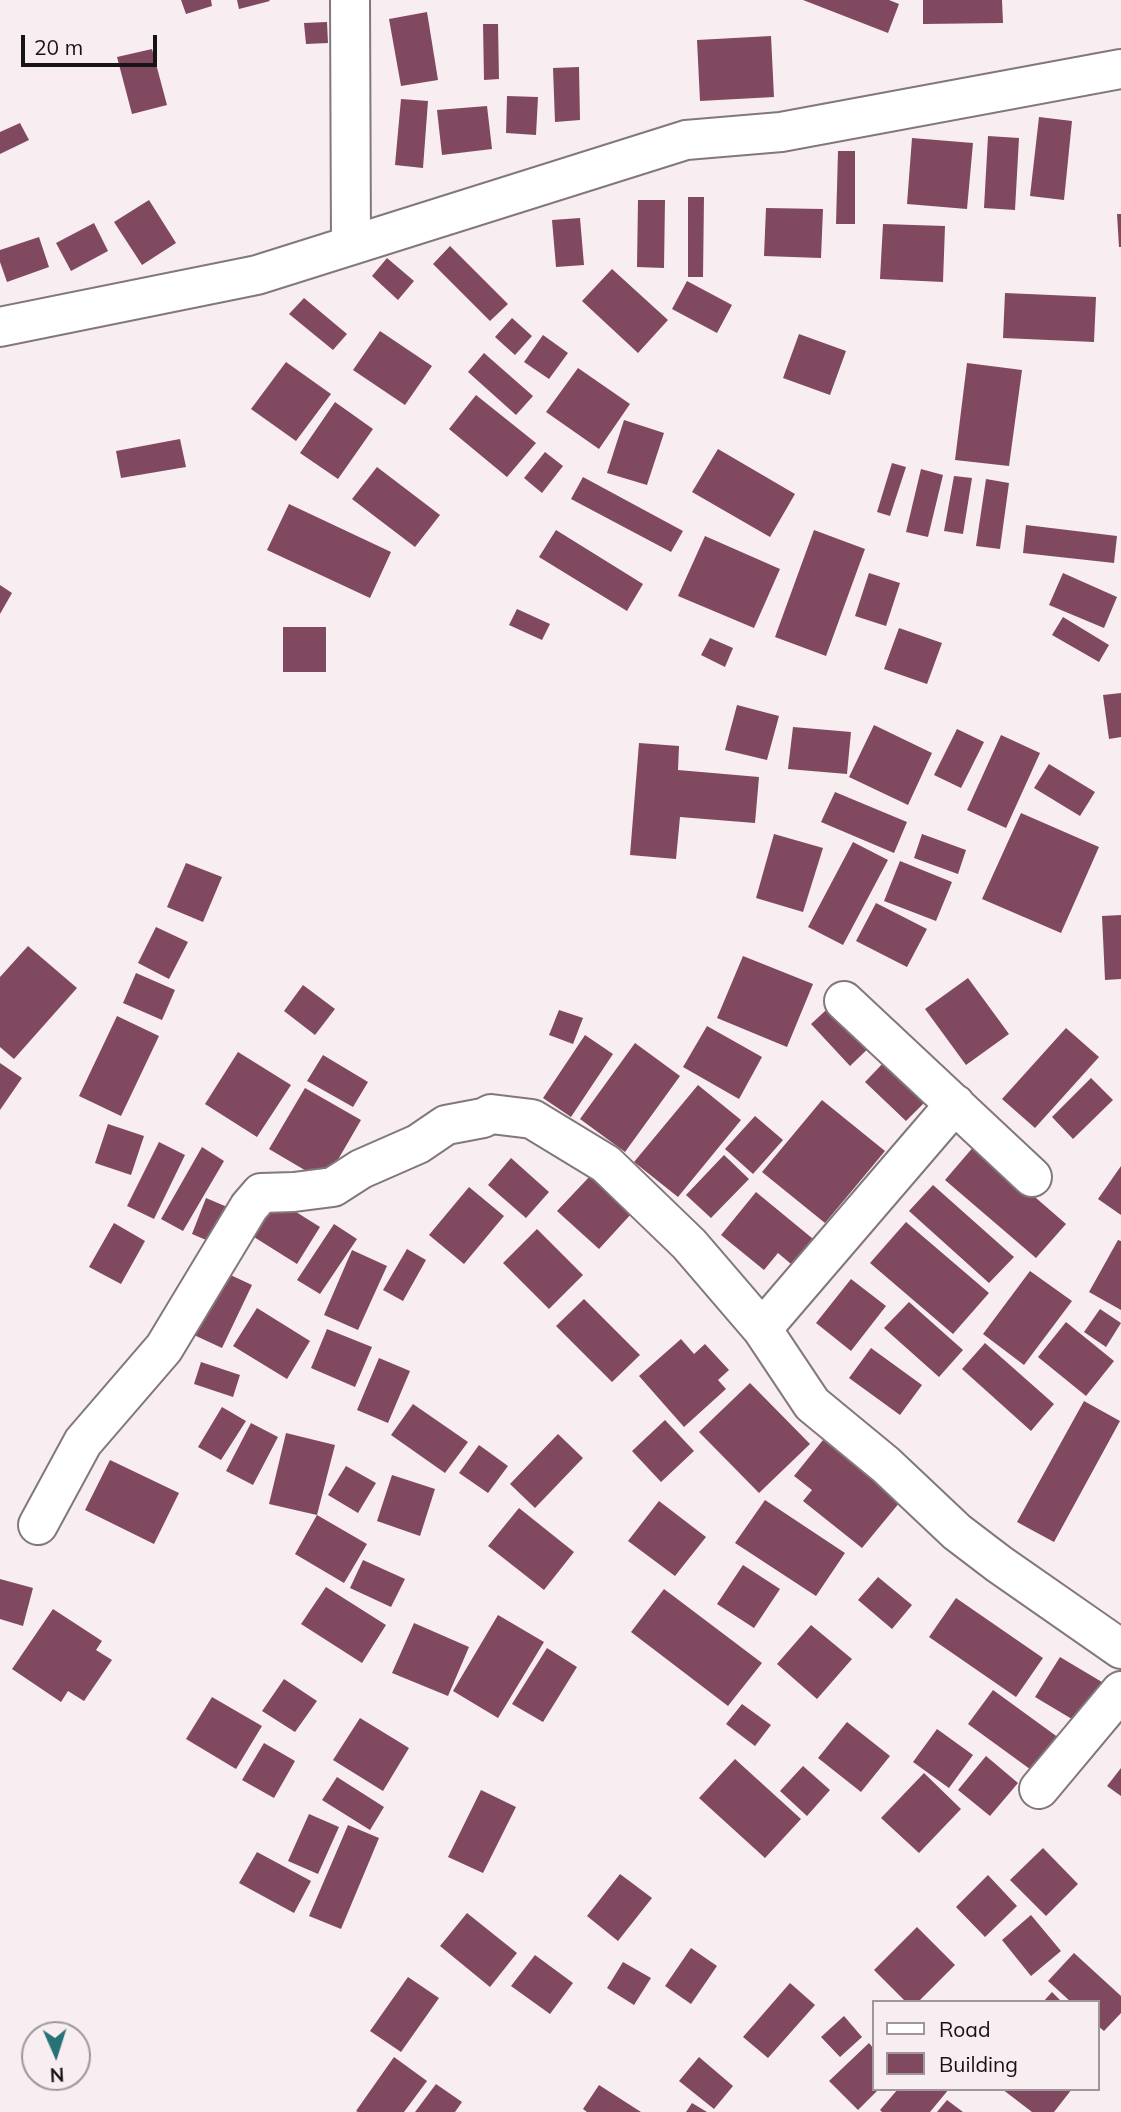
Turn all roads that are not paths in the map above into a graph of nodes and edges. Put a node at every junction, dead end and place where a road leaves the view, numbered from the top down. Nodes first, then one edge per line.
1 (350, 0) edge
2 (1121, 69) edge
3 (351, 246) junction
4 (0, 327) edge
5 (845, 1001) dead end
6 (955, 1104) junction
7 (1032, 1177) dead end
8 (762, 1329) junction
9 (38, 1525) dead end
10 (1121, 1649) edge
11 (1121, 1691) edge
12 (1039, 1789) dead end

1 - 3 street
2 - 3 street
3 - 4 street
5 - 6 street
6 - 7 street
6 - 8 street
8 - 9 street
8 - 10 street
11 - 12 street

